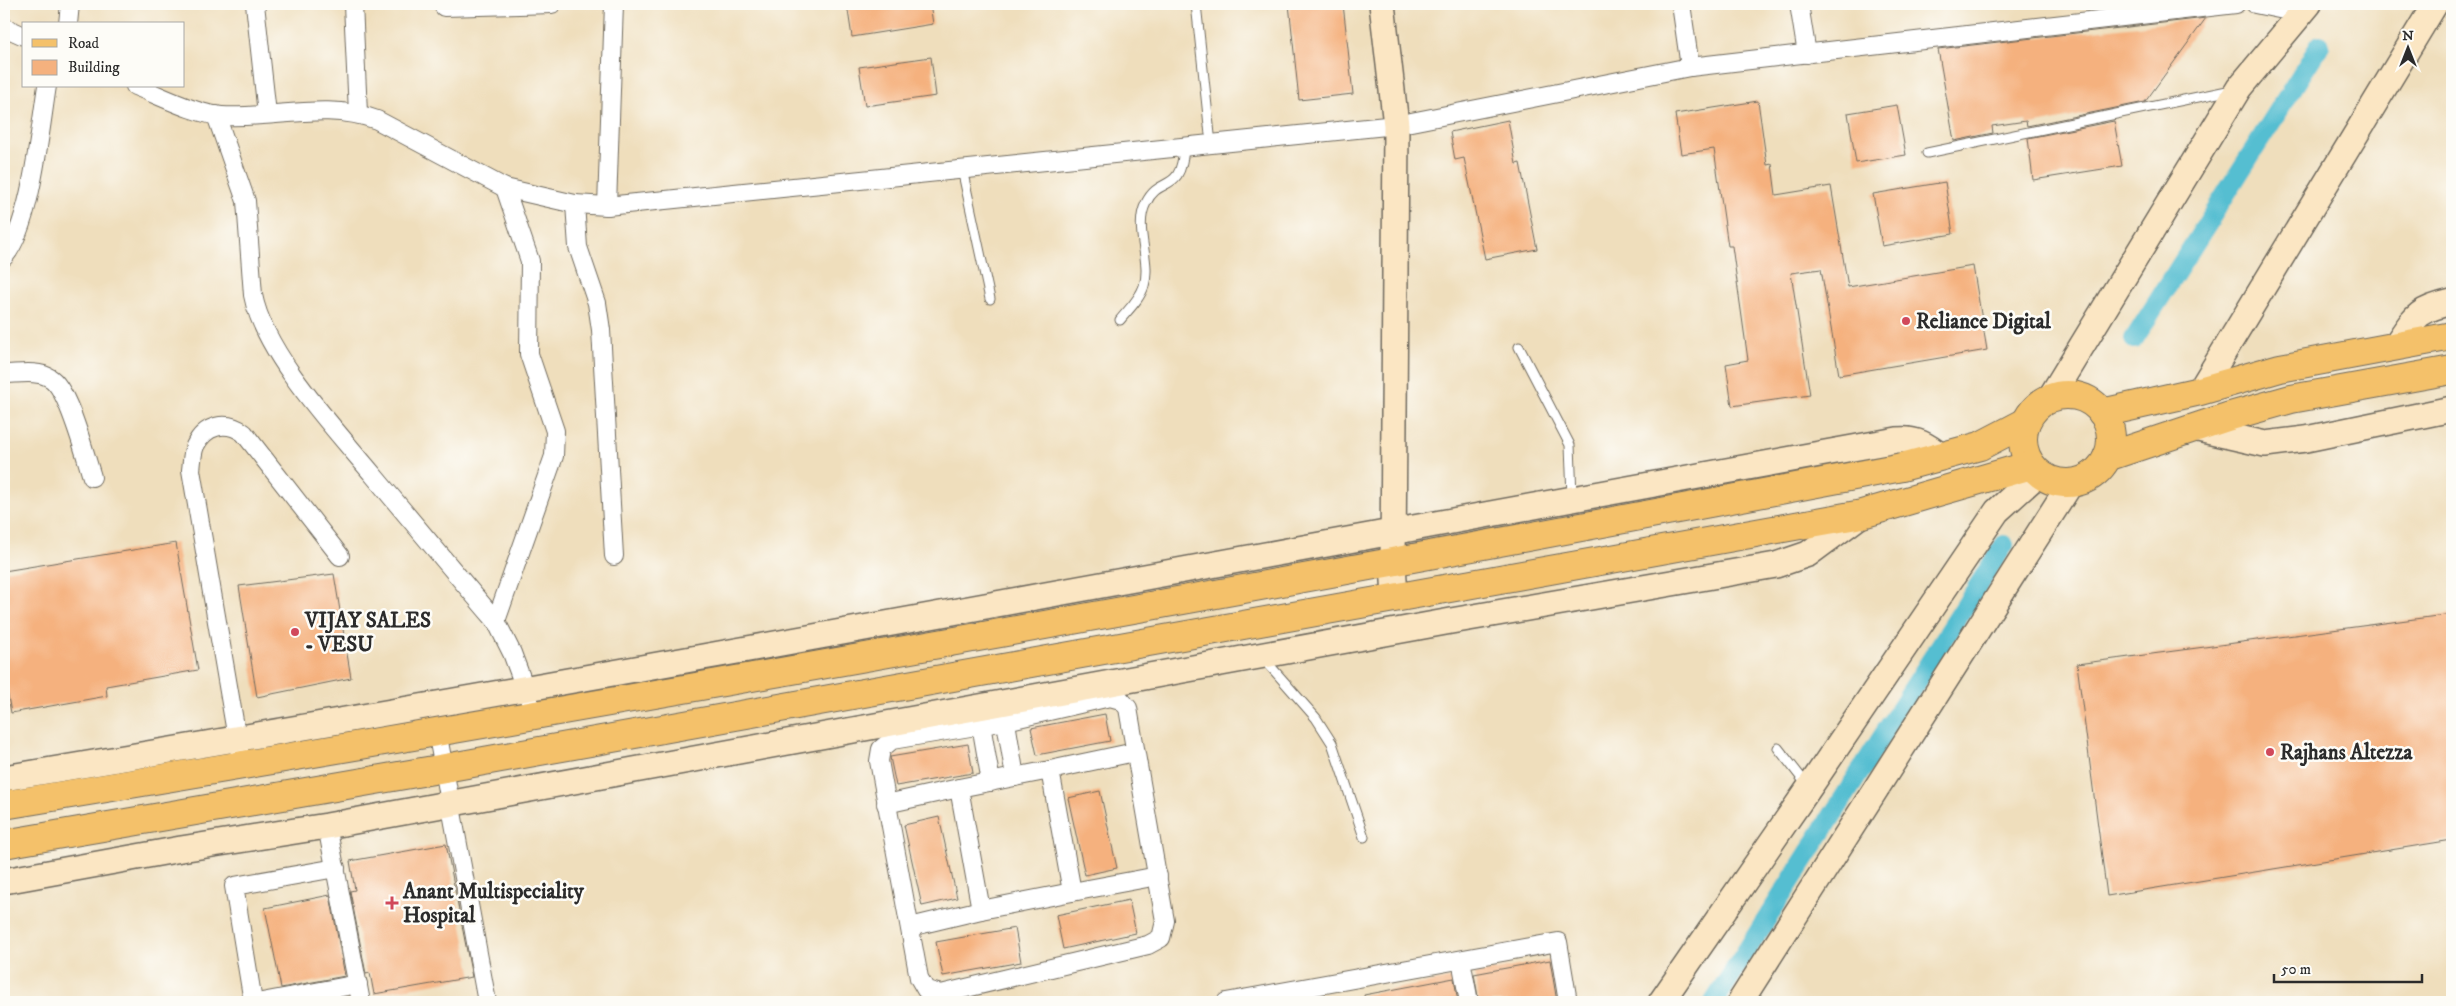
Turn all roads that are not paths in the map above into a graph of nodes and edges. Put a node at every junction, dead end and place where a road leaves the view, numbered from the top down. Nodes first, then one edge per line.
1 (70, 4) edge
2 (256, 4) edge
3 (353, 4) edge
4 (552, 4) edge
5 (614, 4) edge
6 (1196, 4) edge
7 (1382, 4) edge
8 (1682, 4) edge
9 (1799, 4) edge
10 (2236, 4) edge
11 (2255, 4) edge
12 (2435, 4) edge
13 (444, 8) dead end
14 (2306, 9) edge
15 (68, 22) edge
16 (4, 27) edge
17 (22, 35) edge
18 (1807, 54) junction
19 (1690, 67) junction
20 (47, 88) edge
21 (142, 88) edge
22 (2239, 88) junction
23 (358, 113) junction
24 (267, 114) junction
25 (216, 115) junction
26 (1396, 125) junction
27 (1211, 144) junction
28 (1184, 147) junction
29 (1927, 153) dead end
30 (962, 170) junction
31 (505, 188) junction
32 (575, 204) junction
33 (607, 206) junction
34 (4, 257) edge
35 (990, 299) dead end
36 (2452, 302) edge
37 (1120, 320) dead end
38 (2452, 336) edge
39 (2395, 346) junction
40 (1520, 347) dead end
41 (2452, 370) edge
42 (4, 374) edge
43 (2200, 391) junction
44 (2050, 398) junction
45 (2452, 409) edge
46 (2102, 413) junction
47 (2026, 422) junction
48 (2194, 428) junction
49 (1942, 457) junction
50 (2107, 457) junction
51 (2035, 469) junction
52 (92, 477) dead end
53 (2071, 483) junction
54 (1572, 499) junction
55 (1862, 514) junction
56 (1394, 530) junction
57 (340, 556) dead end
58 (614, 556) dead end
59 (1393, 563) junction
60 (1395, 598) junction
61 (496, 621) junction
62 (1262, 656) junction
63 (525, 687) junction
64 (1004, 712) junction
65 (535, 714) junction
66 (980, 716) junction
67 (437, 731) junction
68 (1778, 748) dead end
69 (239, 752) junction
70 (1135, 752) junction
71 (444, 768) junction
72 (1050, 770) junction
73 (4, 778) edge
74 (1015, 778) junction
75 (991, 782) junction
76 (959, 788) junction
77 (1809, 788) junction
78 (451, 802) junction
79 (886, 804) junction
80 (4, 805) edge
81 (327, 826) junction
82 (1364, 837) dead end
83 (4, 844) edge
84 (336, 868) junction
85 (1158, 876) junction
86 (4, 881) edge
87 (1072, 892) junction
88 (981, 910) junction
89 (910, 927) junction
90 (1462, 960) junction
91 (358, 984) junction
92 (1309, 995) edge
93 (253, 1002) edge
94 (262, 1002) edge
95 (361, 1002) edge
96 (487, 1002) edge
97 (1226, 1002) edge
98 (1469, 1002) edge
99 (1568, 1002) edge
100 (1661, 1002) edge
101 (1740, 1002) edge

1 - 15 street
2 - 24 street
3 - 23 street
4 - 13 street
5 - 33 street
6 - 27 lane
7 - 26 street
8 - 19 street
9 - 18 street
10 - 18 street
11 - 14 street
12 - 43 street
14 - 22 street
16 - 17 street
18 - 19 street
19 - 26 street
20 - 34 street
21 - 25 street
22 - 29 lane
22 - 44 street
23 - 24 street
23 - 31 street
24 - 25 street
25 - 61 street
26 - 27 street
26 - 56 street
27 - 28 street
28 - 30 street
28 - 37 lane
30 - 33 street
30 - 35 lane
31 - 32 street
31 - 61 street
32 - 33 street
32 - 58 street
36 - 39 street
38 - 39 main road
39 - 43 main road
40 - 54 lane
41 - 48 main road
42 - 52 street
43 - 46 main road
44 - 46 main road
44 - 47 main road
45 - 48 street
46 - 50 main road
47 - 49 main road
47 - 51 main road
48 - 50 main road
49 - 54 street
49 - 59 main road
50 - 53 main road
51 - 53 main road
51 - 55 main road
51 - 77 street
53 - 101 street
54 - 56 street
55 - 60 main road
55 - 62 street
56 - 59 street
56 - 63 street
57 - 69 street
59 - 60 street
59 - 65 main road
60 - 71 main road
61 - 63 street
62 - 64 street
62 - 82 lane
63 - 65 street
63 - 69 street
64 - 66 street
64 - 70 street
64 - 74 street
65 - 67 main road
66 - 75 street
66 - 78 street
66 - 79 street
67 - 69 main road
67 - 71 street
68 - 77 lane
69 - 73 street
69 - 80 main road
70 - 72 street
70 - 85 street
71 - 78 street
71 - 83 main road
72 - 74 street
72 - 87 street
74 - 75 street
75 - 76 street
76 - 79 street
76 - 88 street
77 - 100 street
78 - 81 street
78 - 96 street
79 - 89 street
81 - 84 street
81 - 86 street
84 - 91 street
84 - 93 street
85 - 87 street
85 - 89 street
87 - 88 street
88 - 89 street
90 - 92 street
90 - 98 street
90 - 99 street
91 - 94 street
91 - 95 street
92 - 97 street

